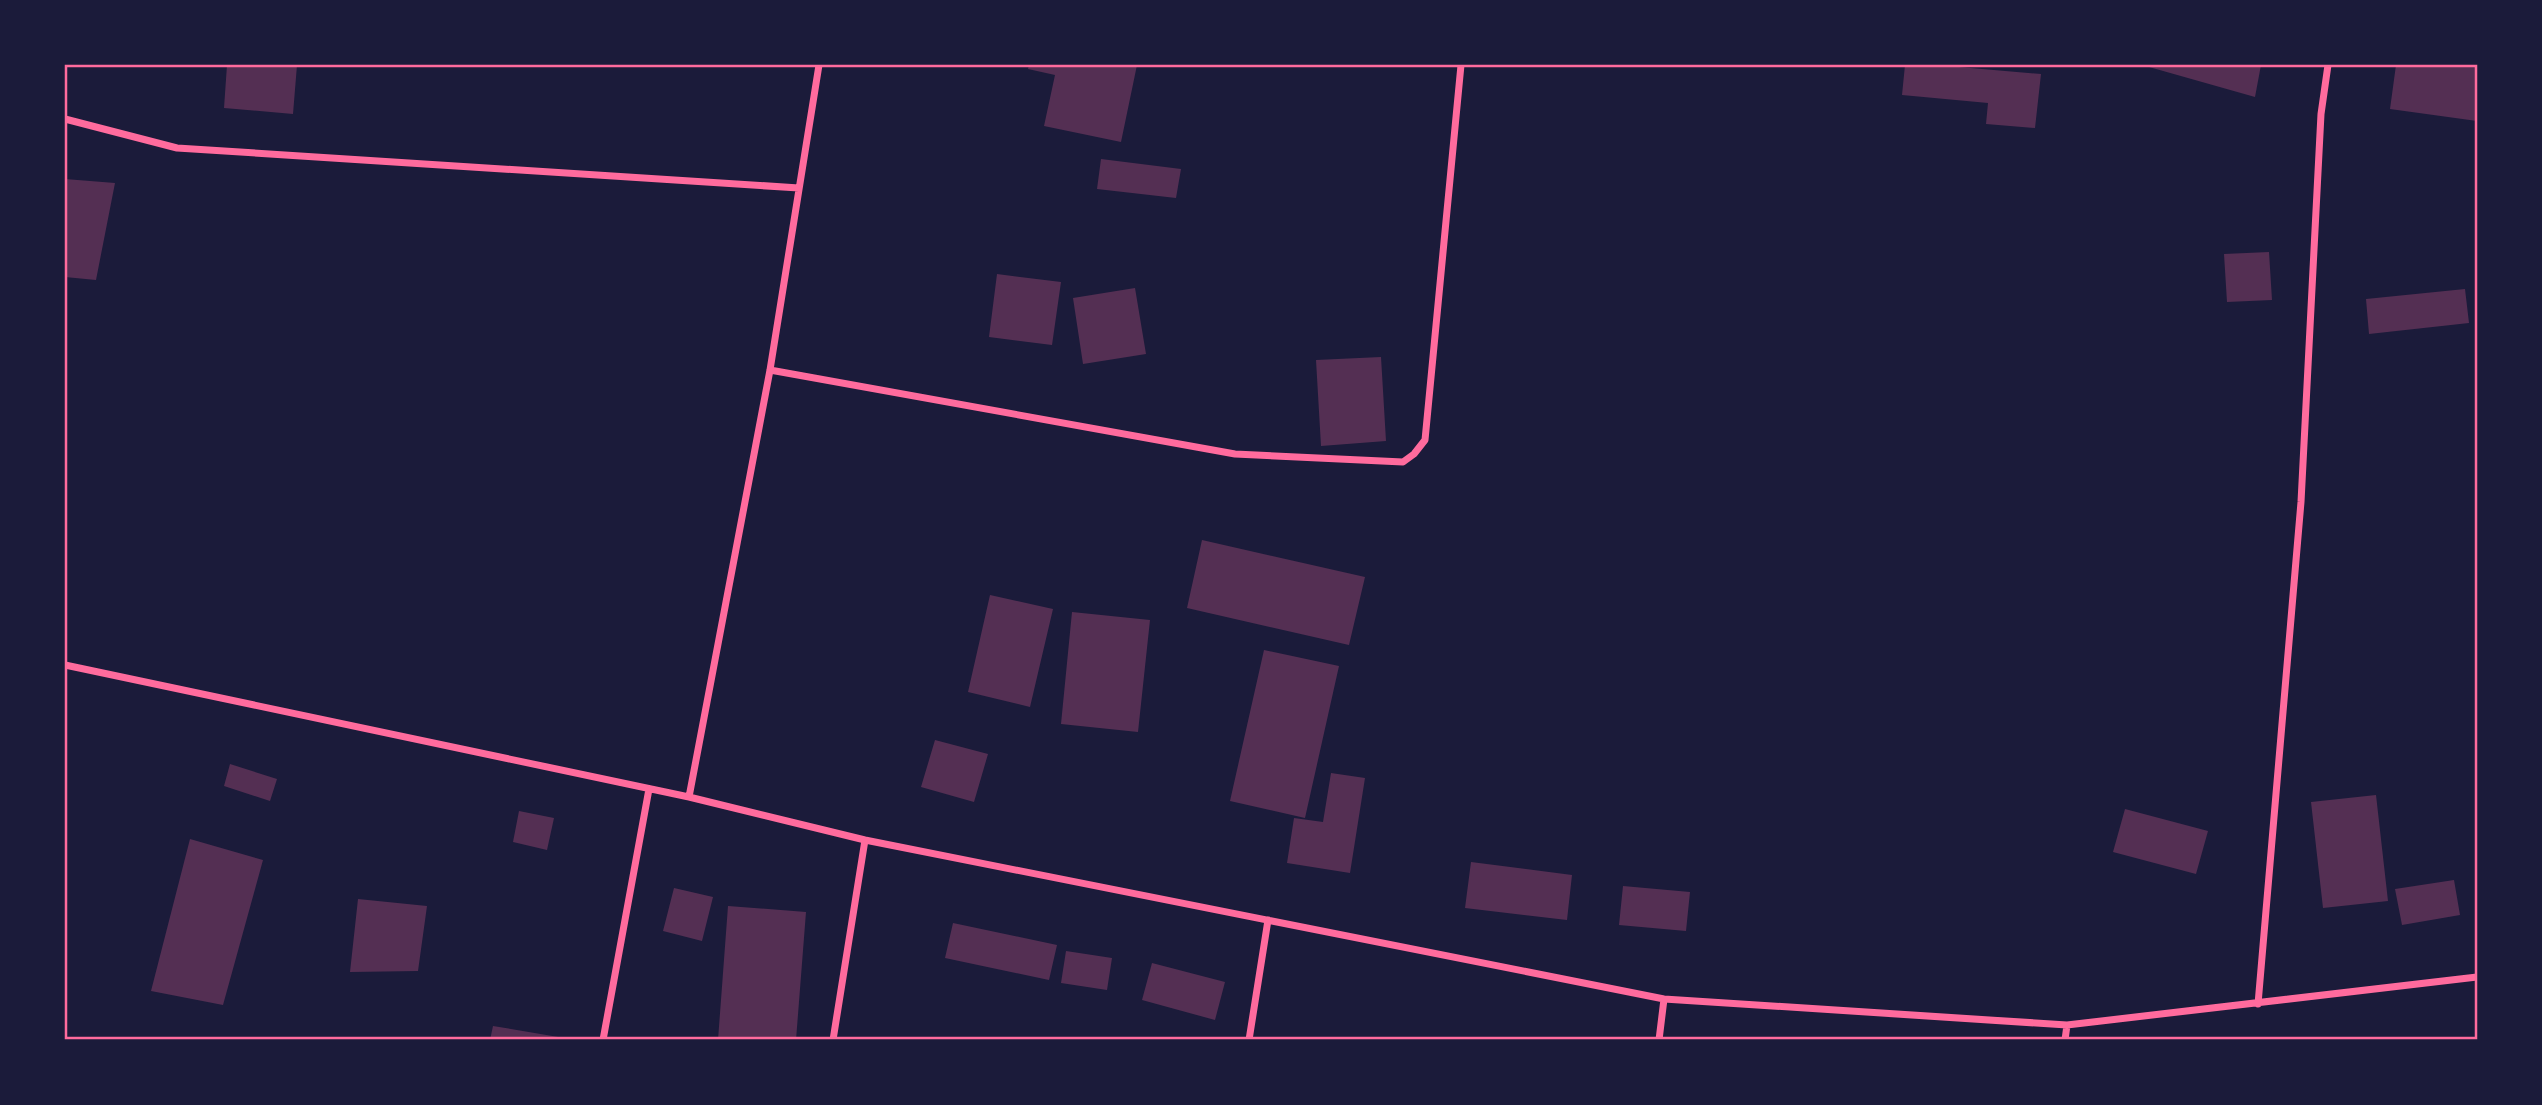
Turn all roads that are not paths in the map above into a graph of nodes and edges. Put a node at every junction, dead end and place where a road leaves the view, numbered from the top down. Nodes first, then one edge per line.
1 (819, 65) edge
2 (1461, 65) edge
3 (2328, 65) edge
4 (65, 119) edge
5 (799, 188) junction
6 (770, 370) junction
7 (65, 665) edge
8 (649, 789) junction
9 (689, 797) junction
10 (865, 840) junction
11 (1268, 920) junction
12 (2477, 977) edge
13 (1664, 999) junction
14 (2258, 1004) junction
15 (2067, 1025) junction
16 (603, 1040) edge
17 (834, 1040) edge
18 (1249, 1040) edge
19 (1659, 1040) edge
20 (2066, 1040) edge

1 - 5 street
2 - 6 street
3 - 14 street
4 - 5 street
5 - 6 street
6 - 9 street
7 - 8 street
8 - 9 street
8 - 16 street
9 - 10 street
10 - 11 street
10 - 17 street
11 - 13 street
11 - 18 street
12 - 14 street
13 - 15 street
13 - 19 street
14 - 15 street
15 - 20 street

